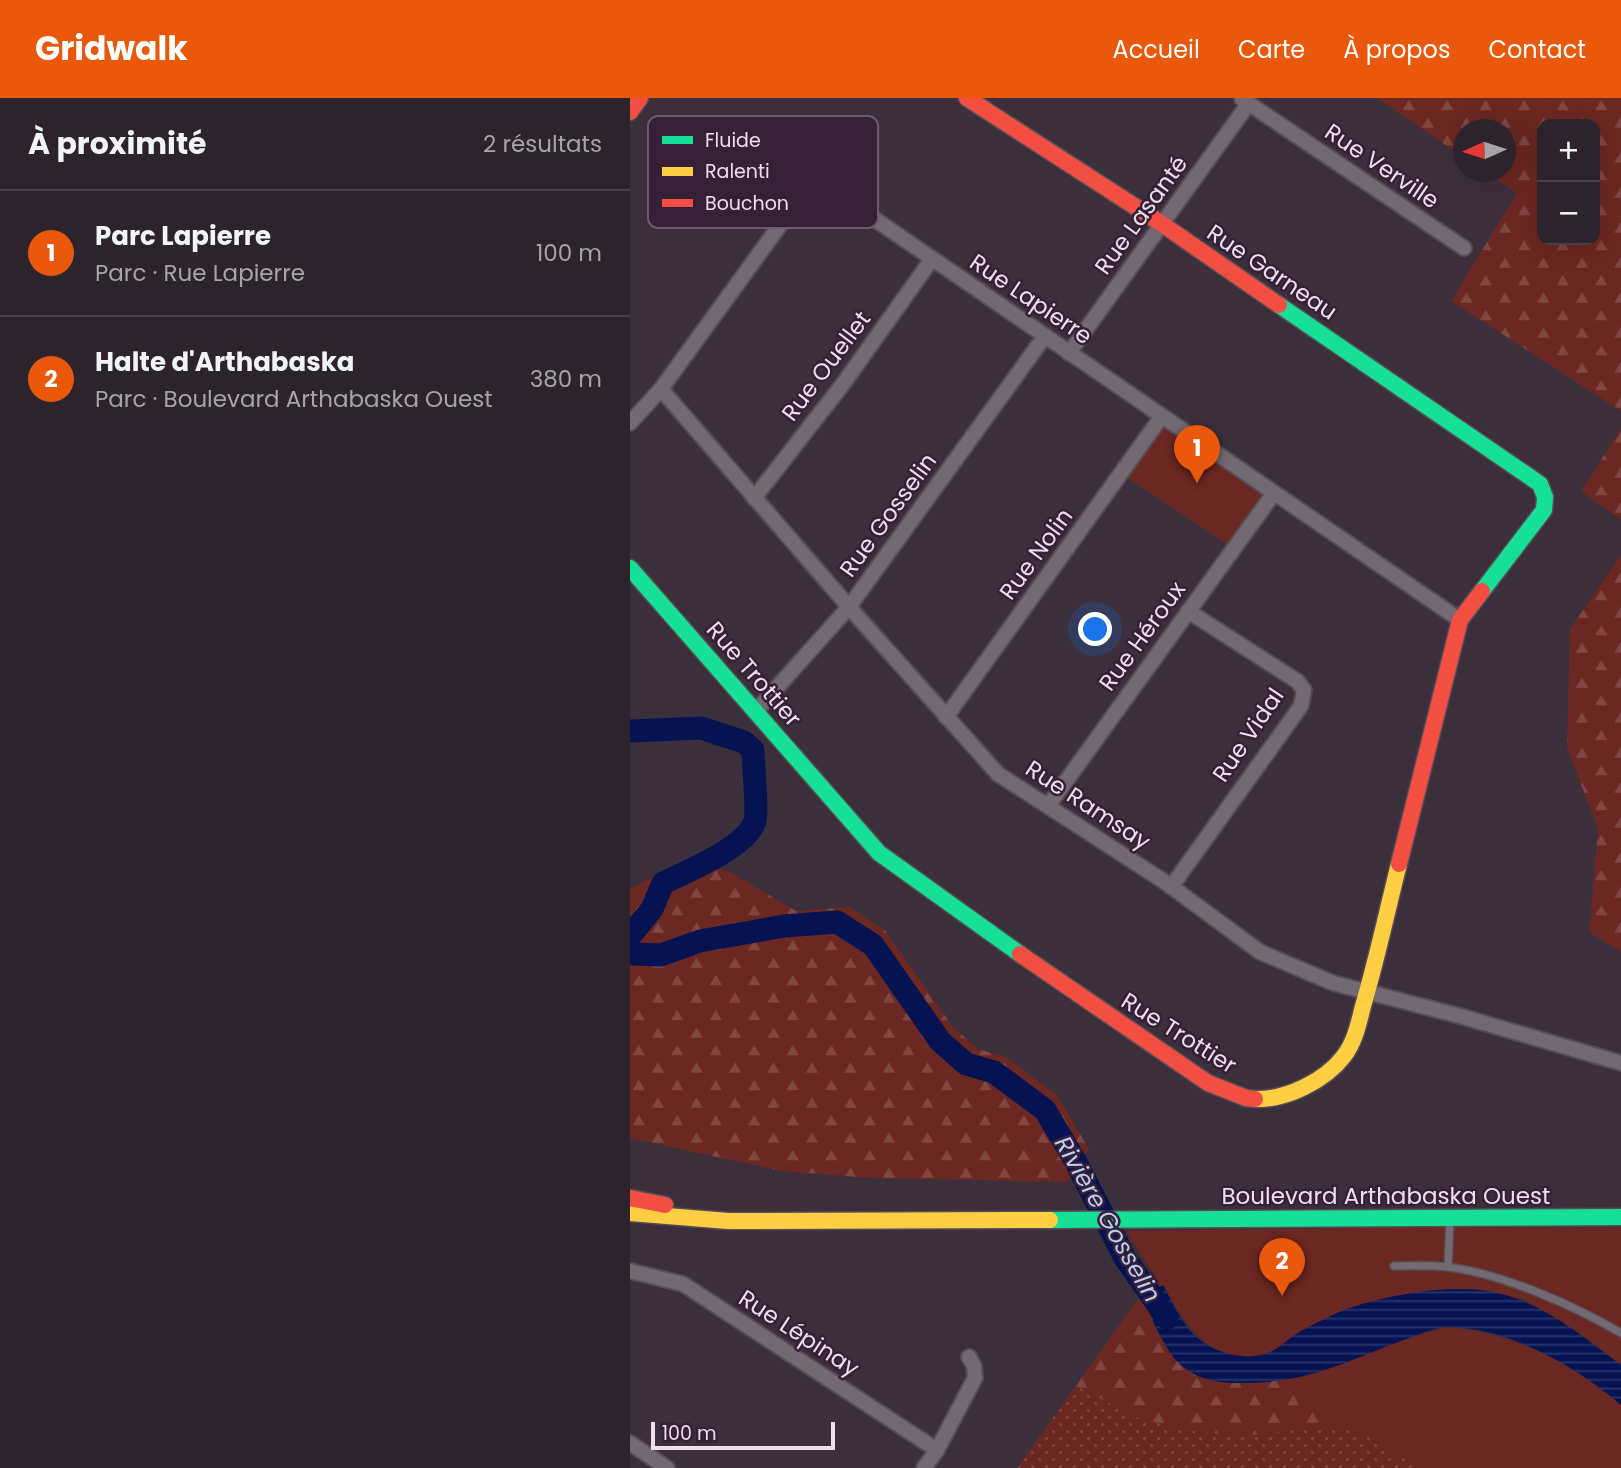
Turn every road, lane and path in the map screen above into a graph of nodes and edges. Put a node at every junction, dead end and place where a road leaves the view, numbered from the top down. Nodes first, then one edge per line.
1 (640, 98) edge
2 (967, 98) edge
3 (1245, 101) edge
4 (630, 112) edge
5 (878, 223) edge
6 (1162, 225) junction
7 (779, 228) edge
8 (1464, 248) dead end
9 (932, 259) junction
10 (1045, 336) junction
11 (1069, 353) junction
12 (661, 390) junction
13 (1162, 416) junction
14 (630, 423) edge
15 (1545, 491) joint
16 (1274, 493) junction
17 (754, 498) junction
18 (630, 568) edge
19 (849, 607) junction
20 (1188, 611) junction
21 (1460, 621) junction
22 (756, 711) junction
23 (946, 717) junction
24 (1048, 806) junction
25 (1171, 887) junction
26 (1367, 993) junction
27 (1621, 1063) edge
28 (630, 1198) edge
29 (630, 1213) edge
30 (1621, 1217) edge
31 (1450, 1218) junction
32 (782, 1219) junction
33 (1394, 1266) dead end
34 (1448, 1267) junction
35 (630, 1271) edge
36 (1621, 1332) edge
37 (970, 1357) dead end
38 (630, 1443) edge
39 (937, 1450) junction
40 (667, 1468) edge
41 (924, 1468) edge

1 - 4 street
2 - 6 street, Rue Garneau
3 - 6 street, Rue Lasanté
3 - 8 street, Rue Verville
5 - 9 street, Rue Lapierre
6 - 11 street, Rue Lasanté
6 - 15 street, Rue Garneau
7 - 12 street, Rue Lapierre
9 - 10 street, Rue Lapierre
9 - 17 street, Rue Ouellet
10 - 11 street, Rue Lapierre
10 - 19 street, Rue Gosselin
11 - 13 street, Rue Lapierre
12 - 14 street, Rue Lapierre
12 - 17 street, Rue Ramsay
13 - 16 street, Rue Lapierre
13 - 23 street, Rue Nolin
15 - 21 street, Rue Trottier
16 - 20 street, Rue Héroux
16 - 21 street, Rue Lapierre
17 - 19 street, Rue Ramsay
18 - 22 street, Rue Trottier
19 - 22 street, Rue Gosselin
19 - 23 street, Rue Ramsay
20 - 24 street, Rue Héroux
20 - 25 street, Rue Vidal
21 - 26 street, Rue Trottier
22 - 26 street, Rue Trottier
23 - 24 street, Rue Ramsay
24 - 25 street, Rue Ramsay
25 - 26 street, Rue Ramsay
26 - 27 street, Rue Ramsay
28 - 32 street
29 - 32 street
30 - 31 street, Boulevard Arthabaska Ouest
31 - 32 street, Boulevard Arthabaska Ouest
31 - 34 lane
33 - 34 lane
34 - 36 lane
35 - 39 street, Rue Lépinay
37 - 39 street
38 - 40 street
39 - 41 street

